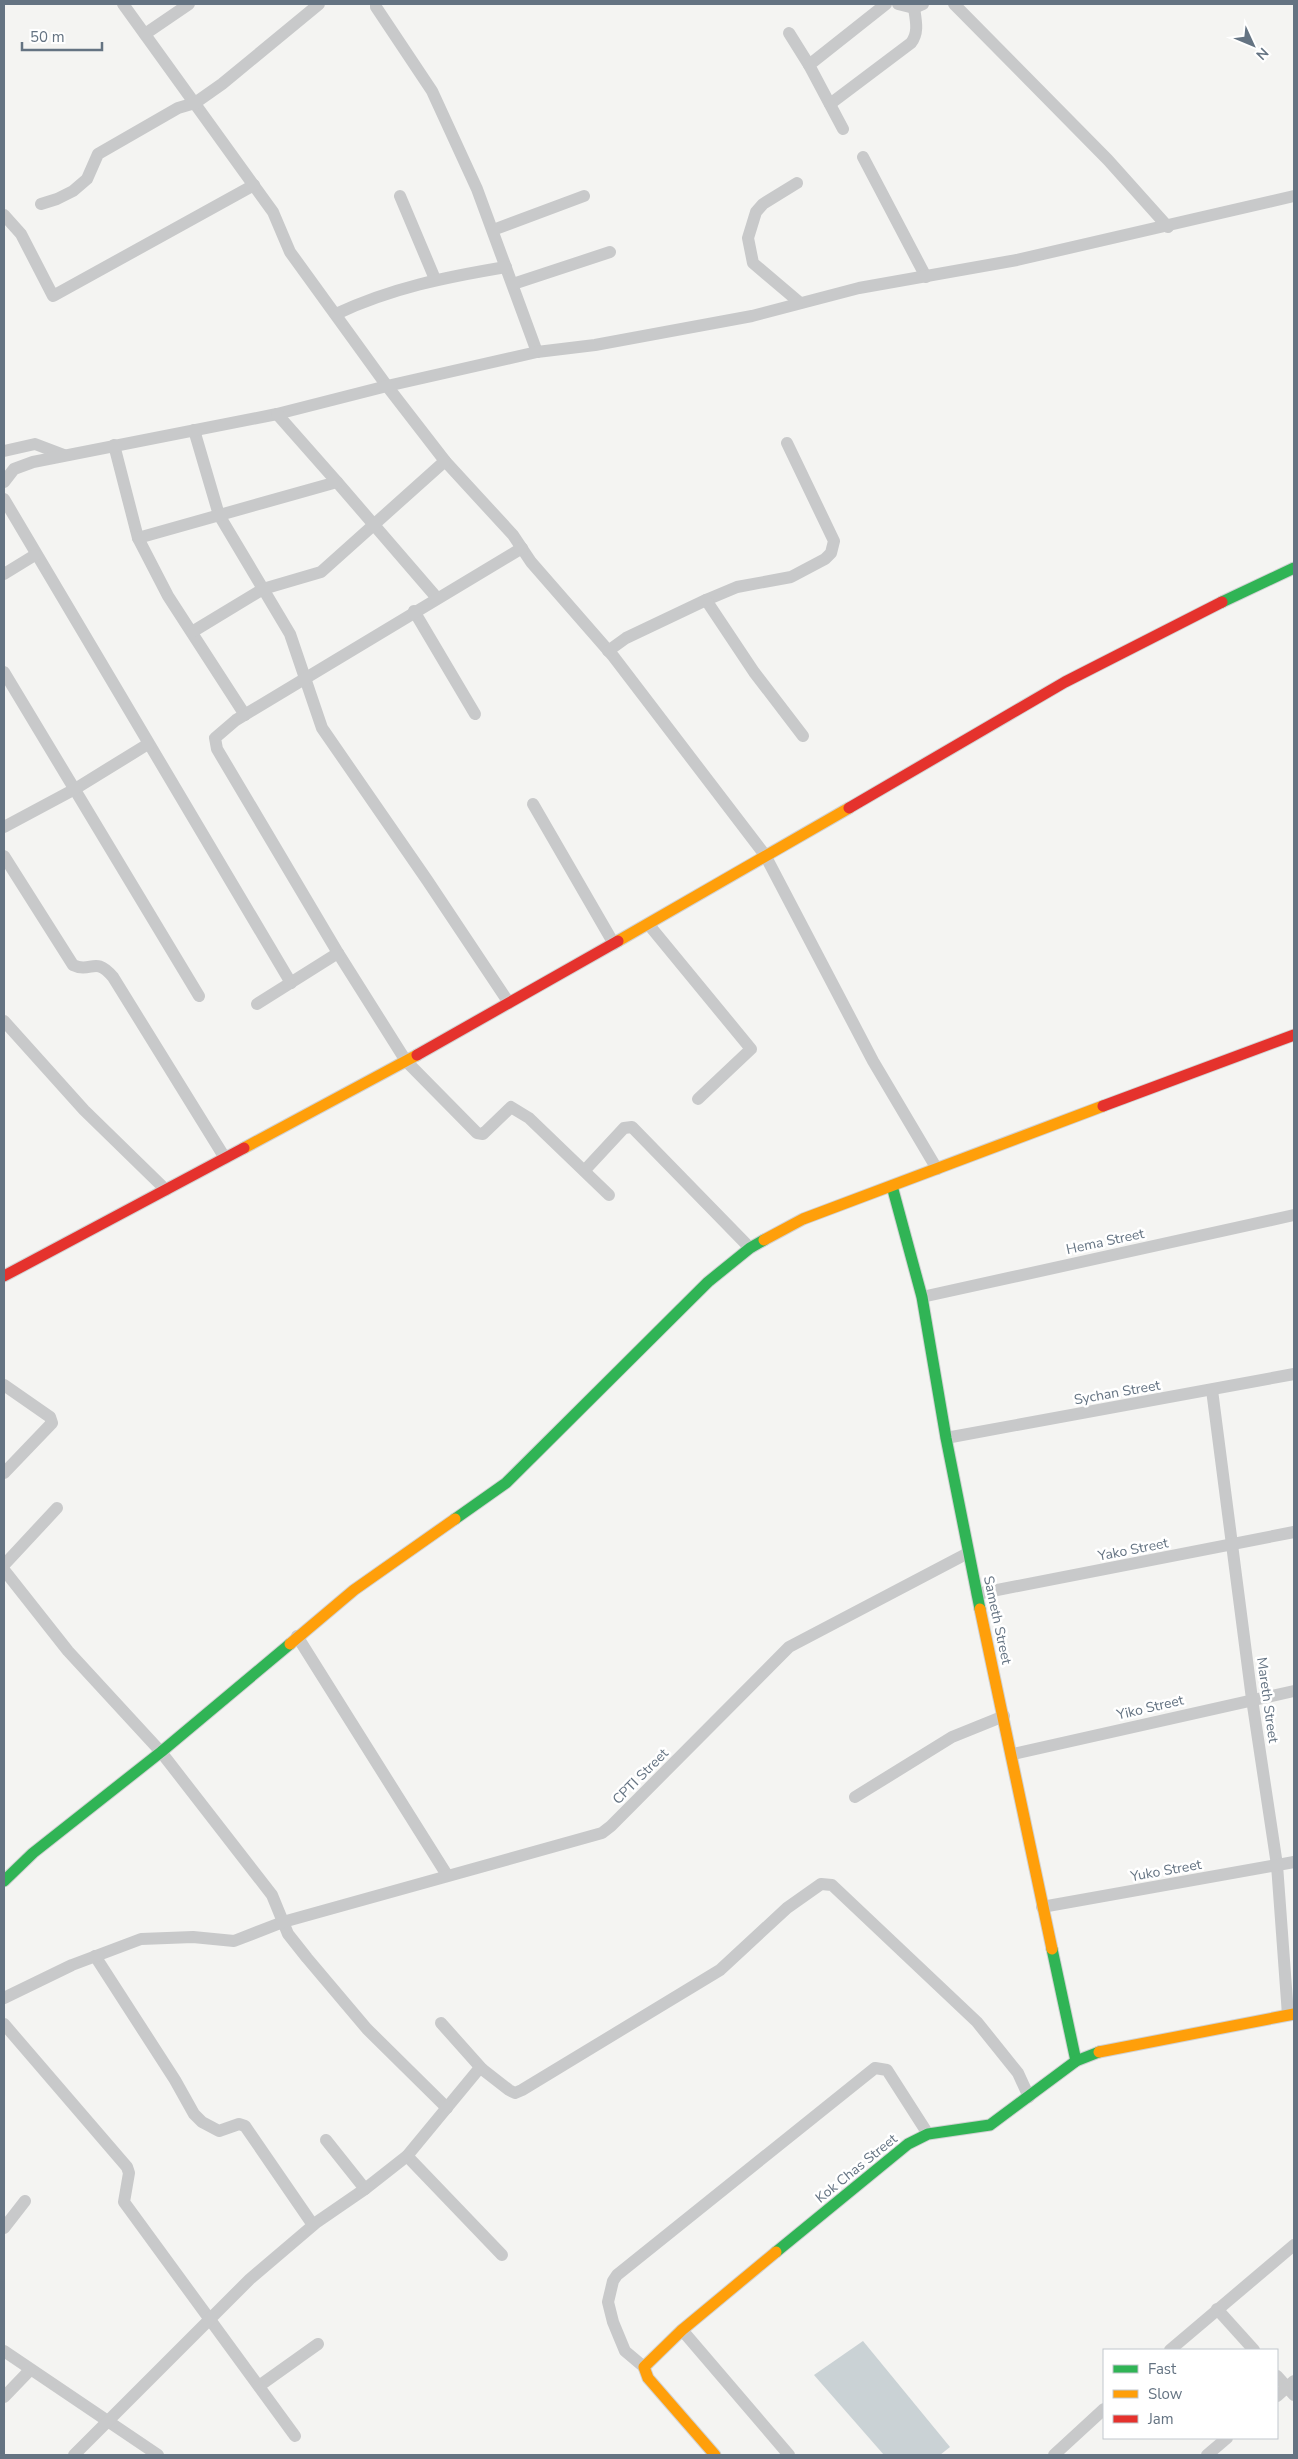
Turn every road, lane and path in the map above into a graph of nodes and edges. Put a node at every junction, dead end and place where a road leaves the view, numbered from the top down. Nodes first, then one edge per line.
1 (123, 4) edge
2 (189, 4) edge
3 (319, 4) edge
4 (376, 4) edge
5 (886, 4) edge
6 (898, 4) edge
7 (954, 4) edge
8 (919, 6) edge
9 (789, 33) dead end
10 (145, 34) junction
11 (809, 65) junction
12 (195, 103) junction
13 (830, 104) junction
14 (843, 129) dead end
15 (863, 157) dead end
16 (797, 183) dead end
17 (254, 185) junction
18 (400, 196) dead end
19 (584, 196) dead end
20 (1294, 196) edge
21 (41, 204) dead end
22 (4, 215) edge
23 (1168, 227) junction
24 (493, 230) junction
25 (610, 252) dead end
26 (506, 267) junction
27 (926, 277) junction
28 (436, 279) junction
29 (513, 284) junction
30 (799, 302) junction
31 (336, 314) junction
32 (537, 352) junction
33 (387, 386) junction
34 (277, 414) junction
35 (194, 430) junction
36 (787, 443) dead end
37 (114, 445) junction
38 (4, 450) edge
39 (64, 455) junction
40 (445, 461) junction
41 (4, 482) edge
42 (337, 482) junction
43 (4, 499) edge
44 (219, 515) junction
45 (374, 524) junction
46 (138, 538) junction
47 (522, 548) junction
48 (35, 555) junction
49 (1294, 568) edge
50 (4, 574) edge
51 (263, 589) junction
52 (437, 598) junction
53 (706, 600) junction
54 (414, 611) junction
55 (192, 632) junction
56 (608, 651) junction
57 (4, 672) edge
58 (305, 678) junction
59 (475, 714) dead end
60 (245, 715) junction
61 (803, 736) dead end
62 (148, 744) junction
63 (75, 789) junction
64 (533, 804) dead end
65 (4, 827) edge
66 (765, 855) junction
67 (4, 856) edge
68 (648, 925) junction
69 (614, 944) junction
70 (338, 953) junction
71 (291, 983) junction
72 (199, 996) dead end
73 (509, 1003) junction
74 (257, 1004) dead end
75 (4, 1021) edge
76 (1294, 1035) edge
77 (406, 1061) junction
78 (698, 1099) dead end
79 (225, 1158) junction
80 (937, 1169) junction
81 (585, 1170) junction
82 (892, 1186) junction
83 (166, 1190) junction
84 (609, 1195) dead end
85 (1294, 1215) edge
86 (750, 1248) junction
87 (4, 1276) edge
88 (922, 1297) junction
89 (1294, 1374) edge
90 (4, 1385) edge
91 (1212, 1390) junction
92 (946, 1438) junction
93 (4, 1473) edge
94 (57, 1508) dead end
95 (1294, 1532) edge
96 (1233, 1546) junction
97 (968, 1553) junction
98 (4, 1565) edge
99 (4, 1570) edge
100 (977, 1594) junction
101 (296, 1636) junction
102 (1294, 1691) edge
103 (1252, 1699) junction
104 (1004, 1716) junction
105 (161, 1752) junction
106 (1013, 1754) junction
107 (855, 1797) dead end
108 (1294, 1862) edge
109 (1278, 1865) junction
110 (448, 1875) junction
111 (4, 1881) edge
112 (1042, 1907) junction
113 (283, 1922) junction
114 (95, 1956) junction
115 (4, 1998) edge
116 (1291, 2014) edge
117 (441, 2023) dead end
118 (4, 2024) edge
119 (1076, 2061) junction
120 (482, 2069) junction
121 (1029, 2097) junction
122 (447, 2108) junction
123 (928, 2134) junction
124 (326, 2140) dead end
125 (407, 2156) junction
126 (365, 2189) junction
127 (25, 2201) dead end
128 (313, 2225) junction
129 (4, 2228) edge
130 (1294, 2245) edge
131 (502, 2255) dead end
132 (1217, 2309) junction
133 (209, 2319) junction
134 (682, 2330) junction
135 (318, 2344) dead end
136 (1171, 2349) edge
137 (1253, 2349) edge
138 (4, 2351) edge
139 (644, 2367) junction
140 (30, 2370) junction
141 (1278, 2377) edge
142 (259, 2386) junction
143 (1292, 2388) edge
144 (1278, 2395) edge
145 (4, 2397) edge
146 (1103, 2410) edge
147 (107, 2422) junction
148 (295, 2436) dead end
149 (1227, 2439) edge
150 (74, 2455) edge
151 (158, 2455) edge
152 (715, 2455) edge
153 (789, 2455) edge
154 (1054, 2455) edge
155 (1207, 2455) edge

1 - 10 street
2 - 10 street
3 - 12 street
4 - 24 street
5 - 11 street
6 - 8 street
7 - 23 street
8 - 13 street
9 - 11 street
10 - 12 street
11 - 13 street
12 - 17 street
12 - 21 street
13 - 14 street
15 - 27 street
16 - 30 street
17 - 22 street
17 - 31 street
18 - 28 street
19 - 24 street
20 - 23 street
23 - 27 street
24 - 26 street
25 - 29 street
26 - 28 street
26 - 29 street
27 - 30 street
28 - 31 street
29 - 32 street
30 - 32 street
31 - 33 street
32 - 33 street
33 - 34 street
33 - 40 street
34 - 35 street
34 - 42 street
35 - 37 street
35 - 44 street
36 - 53 street
37 - 39 street
37 - 46 street
38 - 39 street
39 - 41 street
40 - 45 street
40 - 47 street
42 - 44 street
42 - 45 street
43 - 48 street
44 - 46 street
44 - 51 street
45 - 51 street
45 - 52 street
46 - 55 street
47 - 52 street
47 - 56 street
48 - 50 street
48 - 62 street
49 - 66 street
51 - 55 street
51 - 58 street
52 - 54 street
53 - 56 street
53 - 61 street
54 - 58 street
54 - 59 street
55 - 60 street
56 - 66 street
57 - 63 street
58 - 60 street
58 - 73 street
60 - 70 street
62 - 63 street
62 - 71 street
63 - 65 street
63 - 72 street
64 - 69 street
66 - 68 street
66 - 80 street
67 - 79 street
68 - 69 street
68 - 78 street
69 - 73 street
70 - 71 street
70 - 77 street
71 - 74 street
73 - 77 street
75 - 83 street
76 - 80 street
77 - 79 street
77 - 81 street
79 - 83 street
80 - 82 street
81 - 84 street
81 - 86 street
82 - 86 street
82 - 88 street, Sameth Street
83 - 87 street
85 - 88 street, Hema Street
86 - 101 street
88 - 92 street, Sameth Street
89 - 91 street, Sychan Street
90 - 93 street
91 - 92 street, Sychan Street
91 - 96 street, Mareth Street
92 - 97 street, Sameth Street
94 - 98 street
95 - 96 street, Yako Street
96 - 100 street, Yako Street
96 - 103 street, Mareth Street
97 - 100 street, Sameth Street
97 - 110 street, CPTI Street
99 - 105 street
100 - 104 street, Sameth Street
101 - 105 street
101 - 110 street
102 - 103 street, Yiko Street
103 - 106 street, Yiko Street
103 - 109 street, Mareth Street
104 - 106 street, Sameth Street
104 - 107 street
105 - 111 street
105 - 113 street
106 - 112 street, Sameth Street
108 - 109 street, Yuko Street
109 - 112 street, Yuko Street
109 - 116 street, Mareth Street
110 - 113 street, CPTI Street
112 - 119 street, Sameth Street
113 - 114 street, CPTI Street
113 - 122 street
114 - 115 street, CPTI Street
114 - 128 street
116 - 119 street, Kok Chas Street
117 - 120 street
118 - 133 street
119 - 121 street, Kok Chas Street
120 - 121 street
120 - 122 street
121 - 123 street, Kok Chas Street
122 - 125 street
123 - 134 street, Kok Chas Street
123 - 139 street
124 - 126 street
125 - 126 street
125 - 131 street
126 - 128 street
127 - 129 street
128 - 133 street
130 - 132 street
132 - 136 street
132 - 137 street
133 - 142 street
133 - 147 street
134 - 139 street, Kok Chas Street
134 - 153 street
135 - 142 street
138 - 140 street
139 - 152 street
140 - 145 street
140 - 147 street
141 - 143 street
142 - 148 street
143 - 144 street
146 - 154 street
147 - 150 street
147 - 151 street
149 - 155 street

